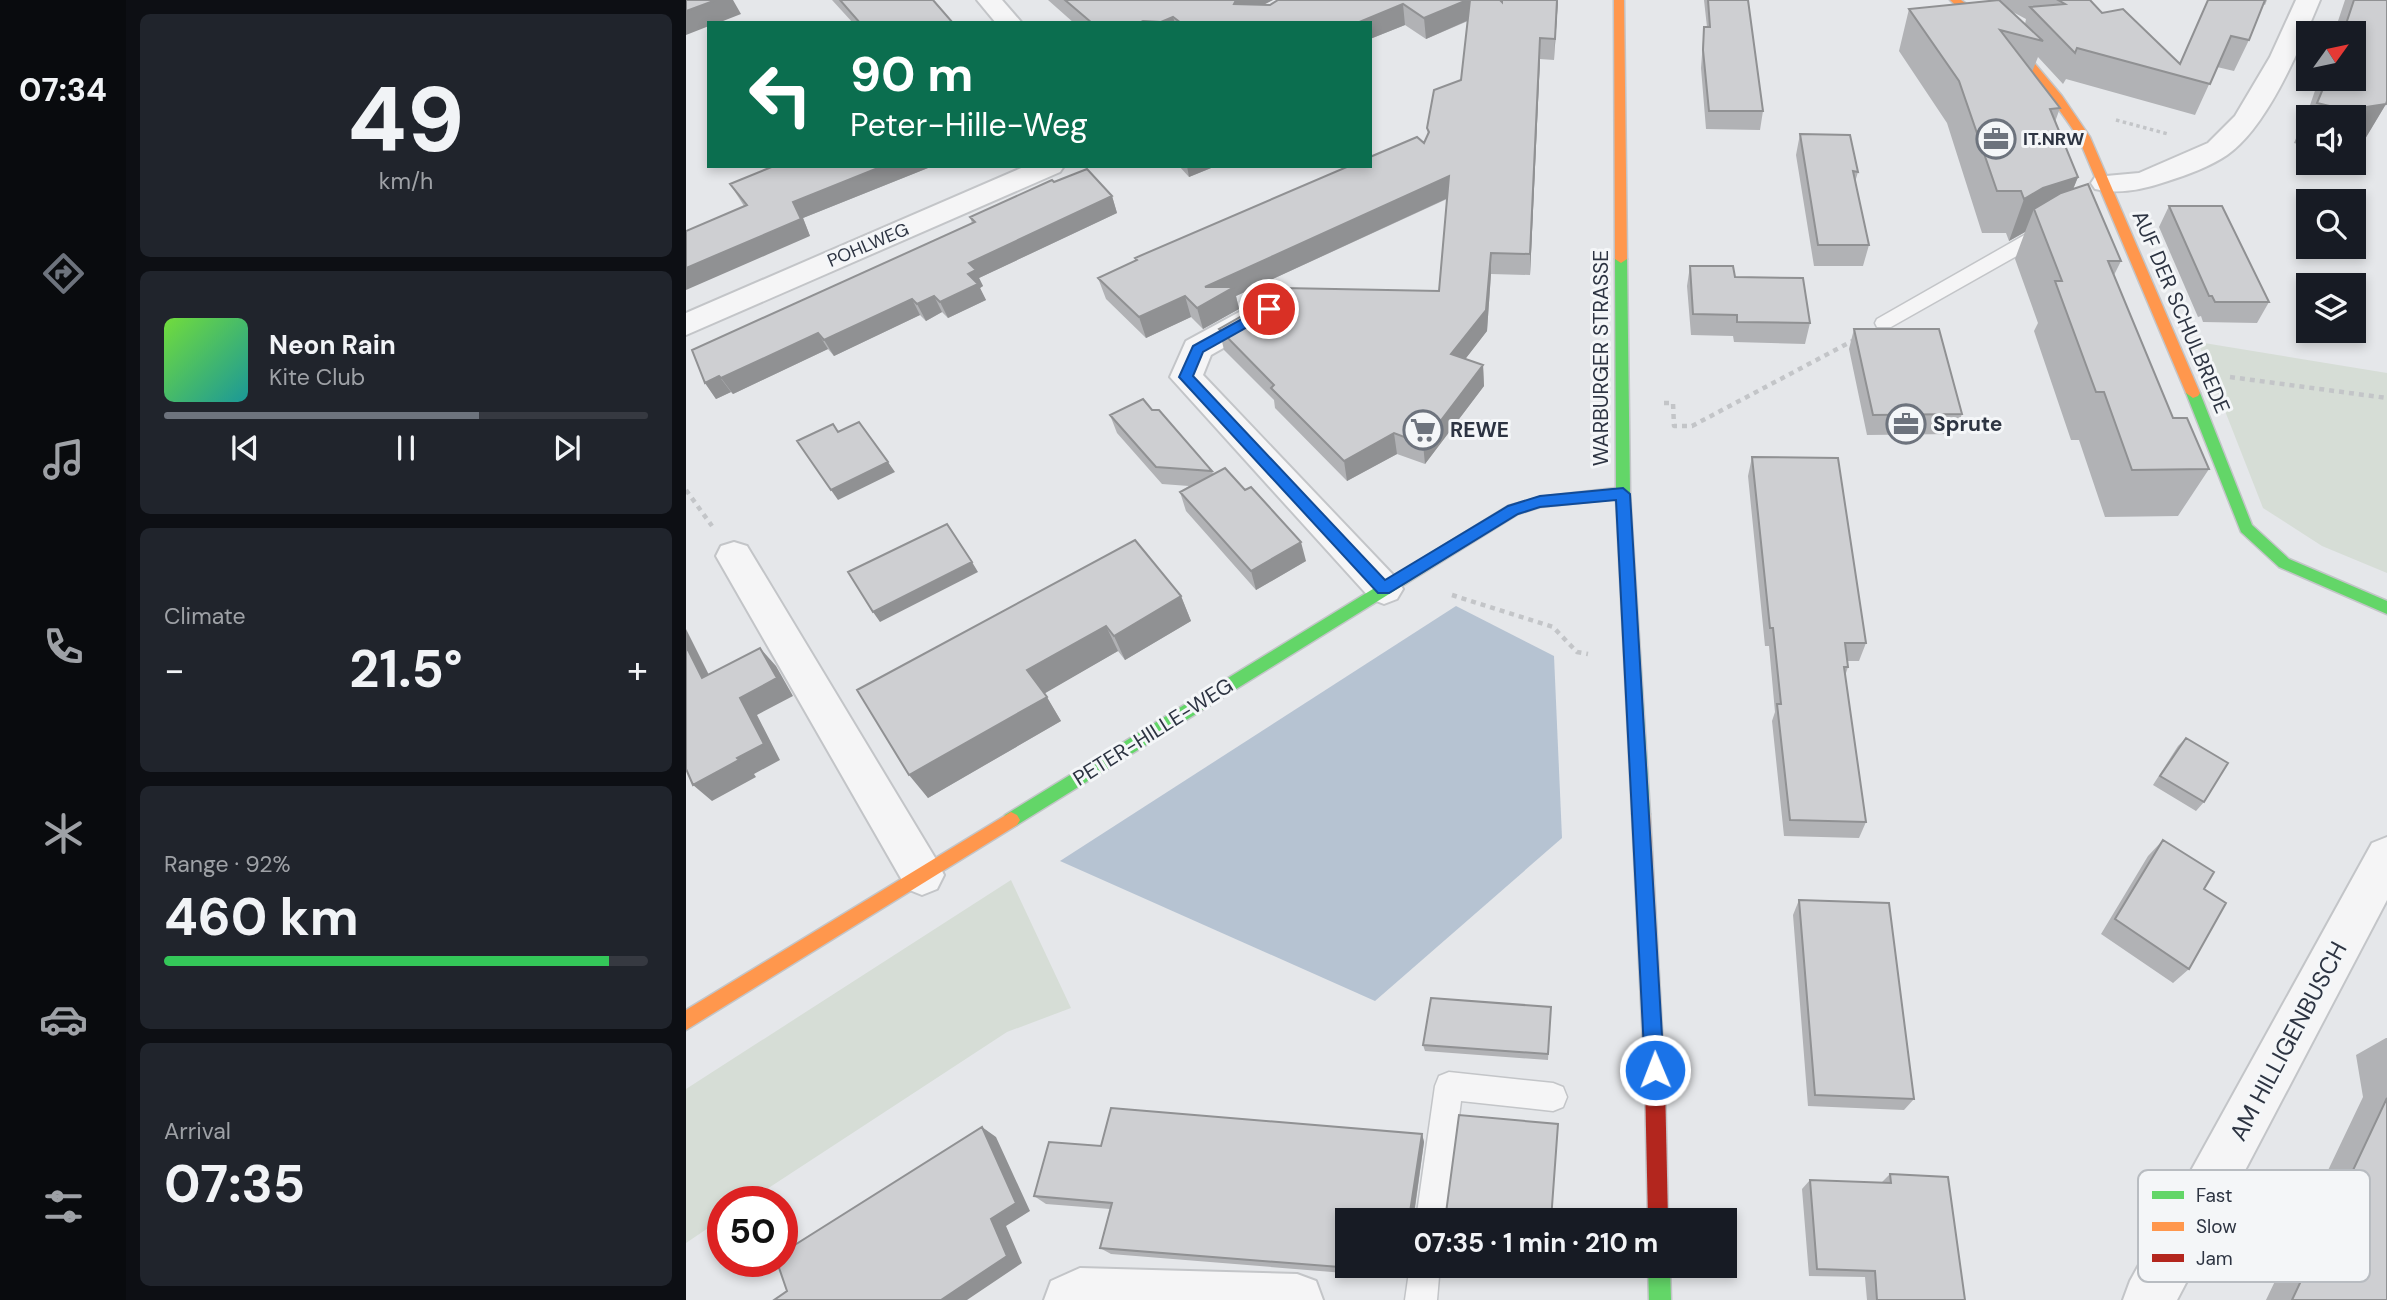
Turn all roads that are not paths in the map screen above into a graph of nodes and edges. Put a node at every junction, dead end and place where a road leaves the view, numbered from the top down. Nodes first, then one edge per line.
1 (989, 0) edge
2 (1619, 0) edge
3 (1955, 0) edge
4 (2308, 0) edge
5 (1008, 21) edge
6 (1045, 168) edge
7 (2105, 183) junction
8 (2115, 208) junction
9 (2092, 216) edge
10 (2068, 225) edge
11 (1269, 309) edge
12 (1884, 323) road end
13 (686, 325) edge
14 (1623, 494) junction
15 (734, 556) dead end
16 (1392, 584) junction
17 (2387, 608) edge
18 (2387, 857) edge
19 (922, 875) junction
20 (686, 1021) edge
21 (1553, 1097) dead end
22 (2219, 1170) edge
23 (1434, 1208) edge
24 (1658, 1208) edge
25 (1424, 1278) edge
26 (1659, 1278) edge
27 (2159, 1282) edge
28 (1070, 1300) edge
29 (1297, 1300) edge
30 (1421, 1300) edge
31 (1660, 1300) edge
32 (2149, 1300) edge

1 - 5 street
2 - 14 street, WARBURGER STRASSE
3 - 7 street, AUF DER SCHULBREDE
4 - 7 street
6 - 13 street, POHLWEG
7 - 8 street, AUF DER SCHULBREDE
8 - 9 lane
8 - 17 street, AUF DER SCHULBREDE
10 - 12 lane
11 - 16 street
14 - 16 street, PETER-HILLE-WEG
14 - 24 street, WARBURGER STRASSE
15 - 19 street
16 - 19 street, PETER-HILLE-WEG
18 - 22 street, AM HILLIGENBUSCH
19 - 20 street, PETER-HILLE-WEG
21 - 23 lane
25 - 30 lane
26 - 31 street
27 - 32 street, AM HILLIGENBUSCH
28 - 29 street

